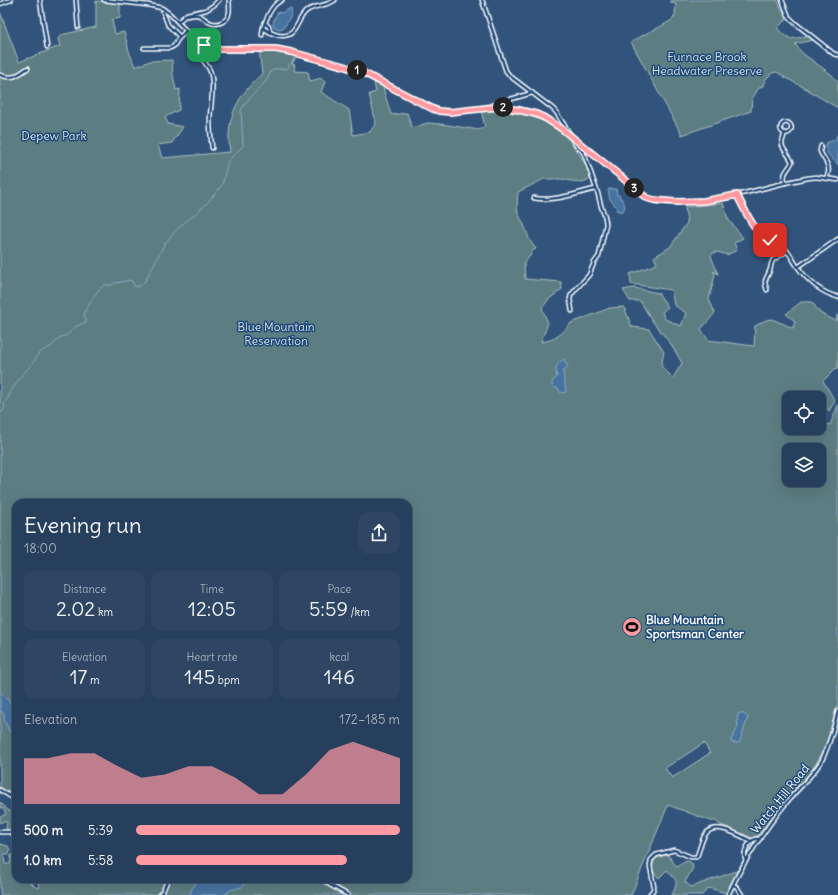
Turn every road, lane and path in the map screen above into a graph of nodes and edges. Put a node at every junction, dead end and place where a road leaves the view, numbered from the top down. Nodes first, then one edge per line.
1 (11, 0) edge
2 (40, 0) edge
3 (76, 0) edge
4 (104, 0) edge
5 (219, 0) edge
6 (229, 0) edge
7 (282, 0) edge
8 (334, 0) edge
9 (482, 0) edge
10 (782, 0) edge
11 (0, 4) edge
12 (163, 12) dead end
13 (186, 16) junction
14 (178, 22) junction
15 (265, 23) junction
16 (78, 27) dead end
17 (263, 28) junction
18 (186, 31) junction
19 (270, 32) junction
20 (262, 35) dead end
21 (180, 37) junction
22 (201, 44) junction
23 (47, 47) dead end
24 (144, 48) dead end
25 (838, 55) edge
26 (28, 68) dead end
27 (0, 75) edge
28 (532, 93) junction
29 (487, 108) junction
30 (785, 133) junction
31 (571, 136) junction
32 (821, 146) dead end
33 (212, 148) dead end
34 (826, 178) junction
35 (838, 180) edge
36 (785, 183) junction
37 (596, 189) junction
38 (737, 195) junction
39 (534, 198) dead end
40 (838, 239) edge
41 (787, 251) junction
42 (798, 267) junction
43 (767, 290) dead end
44 (838, 297) edge
45 (572, 312) dead end
46 (838, 711) edge
47 (0, 790) edge
48 (12, 798) edge
49 (0, 832) edge
50 (12, 833) edge
51 (760, 839) junction
52 (751, 841) junction
53 (746, 861) junction
54 (166, 883) edge
55 (327, 883) edge
56 (733, 885) junction
57 (160, 895) edge
58 (348, 895) edge
59 (649, 895) edge
60 (728, 895) edge
61 (742, 895) edge

1 - 11 street
2 - 23 street
3 - 16 street
4 - 14 street
5 - 13 street
6 - 13 street
7 - 15 street
8 - 19 street
9 - 28 street
10 - 25 street
12 - 21 street
13 - 14 street
14 - 18 street
15 - 17 street
15 - 19 street
17 - 19 street
17 - 20 street
18 - 21 street
18 - 22 street
21 - 24 street
22 - 29 street
22 - 33 street
26 - 27 street
28 - 29 street
28 - 31 street
29 - 31 street
30 - 30 street
30 - 36 street
31 - 37 street
31 - 38 street
32 - 34 street
34 - 35 street
34 - 36 street
36 - 38 street
37 - 39 street
37 - 45 street
38 - 41 street
40 - 42 street
41 - 42 street
41 - 43 street
42 - 44 street
46 - 51 street, Watch Hill Road
47 - 48 street
49 - 50 street
51 - 52 street
51 - 53 street, Watch Hill Road
52 - 53 street
52 - 59 street
53 - 56 street, Watch Hill Road
54 - 57 street
55 - 58 street
56 - 60 street, Watch Hill Road
56 - 61 street

